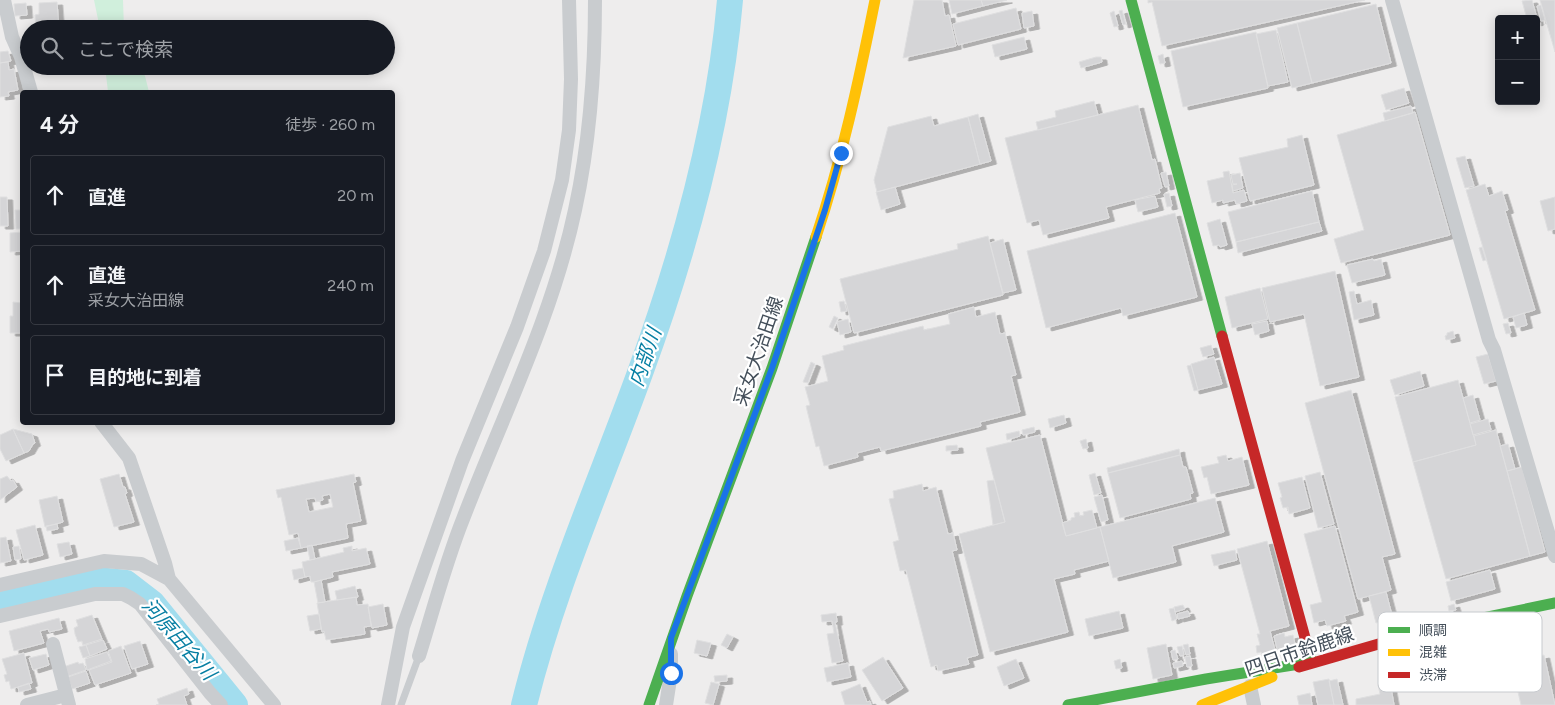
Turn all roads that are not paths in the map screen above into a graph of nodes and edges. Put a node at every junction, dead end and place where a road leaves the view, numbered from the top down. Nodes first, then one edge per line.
1 (4, 0) edge
2 (569, 0) edge
3 (595, 0) edge
4 (875, 0) edge
5 (1131, 0) edge
6 (1392, 0) edge
7 (20, 55) edge
8 (26, 75) edge
9 (30, 90) edge
10 (103, 425) edge
11 (1555, 556) edge
12 (169, 579) junction
13 (0, 585) edge
14 (1555, 603) edge
15 (1512, 612) edge
16 (0, 616) edge
17 (671, 638) junction
18 (53, 644) dead end
19 (1378, 644) edge
20 (418, 656) joint
21 (1312, 662) junction
22 (1250, 686) junction
23 (67, 700) edge
24 (27, 705) edge
25 (221, 705) edge
26 (274, 705) edge
27 (388, 705) edge
28 (402, 705) edge
29 (649, 705) edge
30 (666, 705) edge
31 (1068, 705) edge
32 (1202, 705) edge
33 (1254, 705) edge

1 - 7 street
2 - 27 street
3 - 20 street
4 - 17 main road, 采女大治田線
5 - 21 main road
6 - 11 street
8 - 9 street
10 - 12 street
12 - 13 street
12 - 26 street
14 - 15 main road, 四日市鈴鹿線
16 - 25 street
17 - 29 main road, 采女大治田線
17 - 30 street
18 - 23 street
19 - 21 main road, 四日市鈴鹿線
20 - 28 lane
21 - 22 main road, 四日市鈴鹿線
21 - 31 main road
22 - 32 main road, 四日市鈴鹿線
22 - 33 street
23 - 24 street

